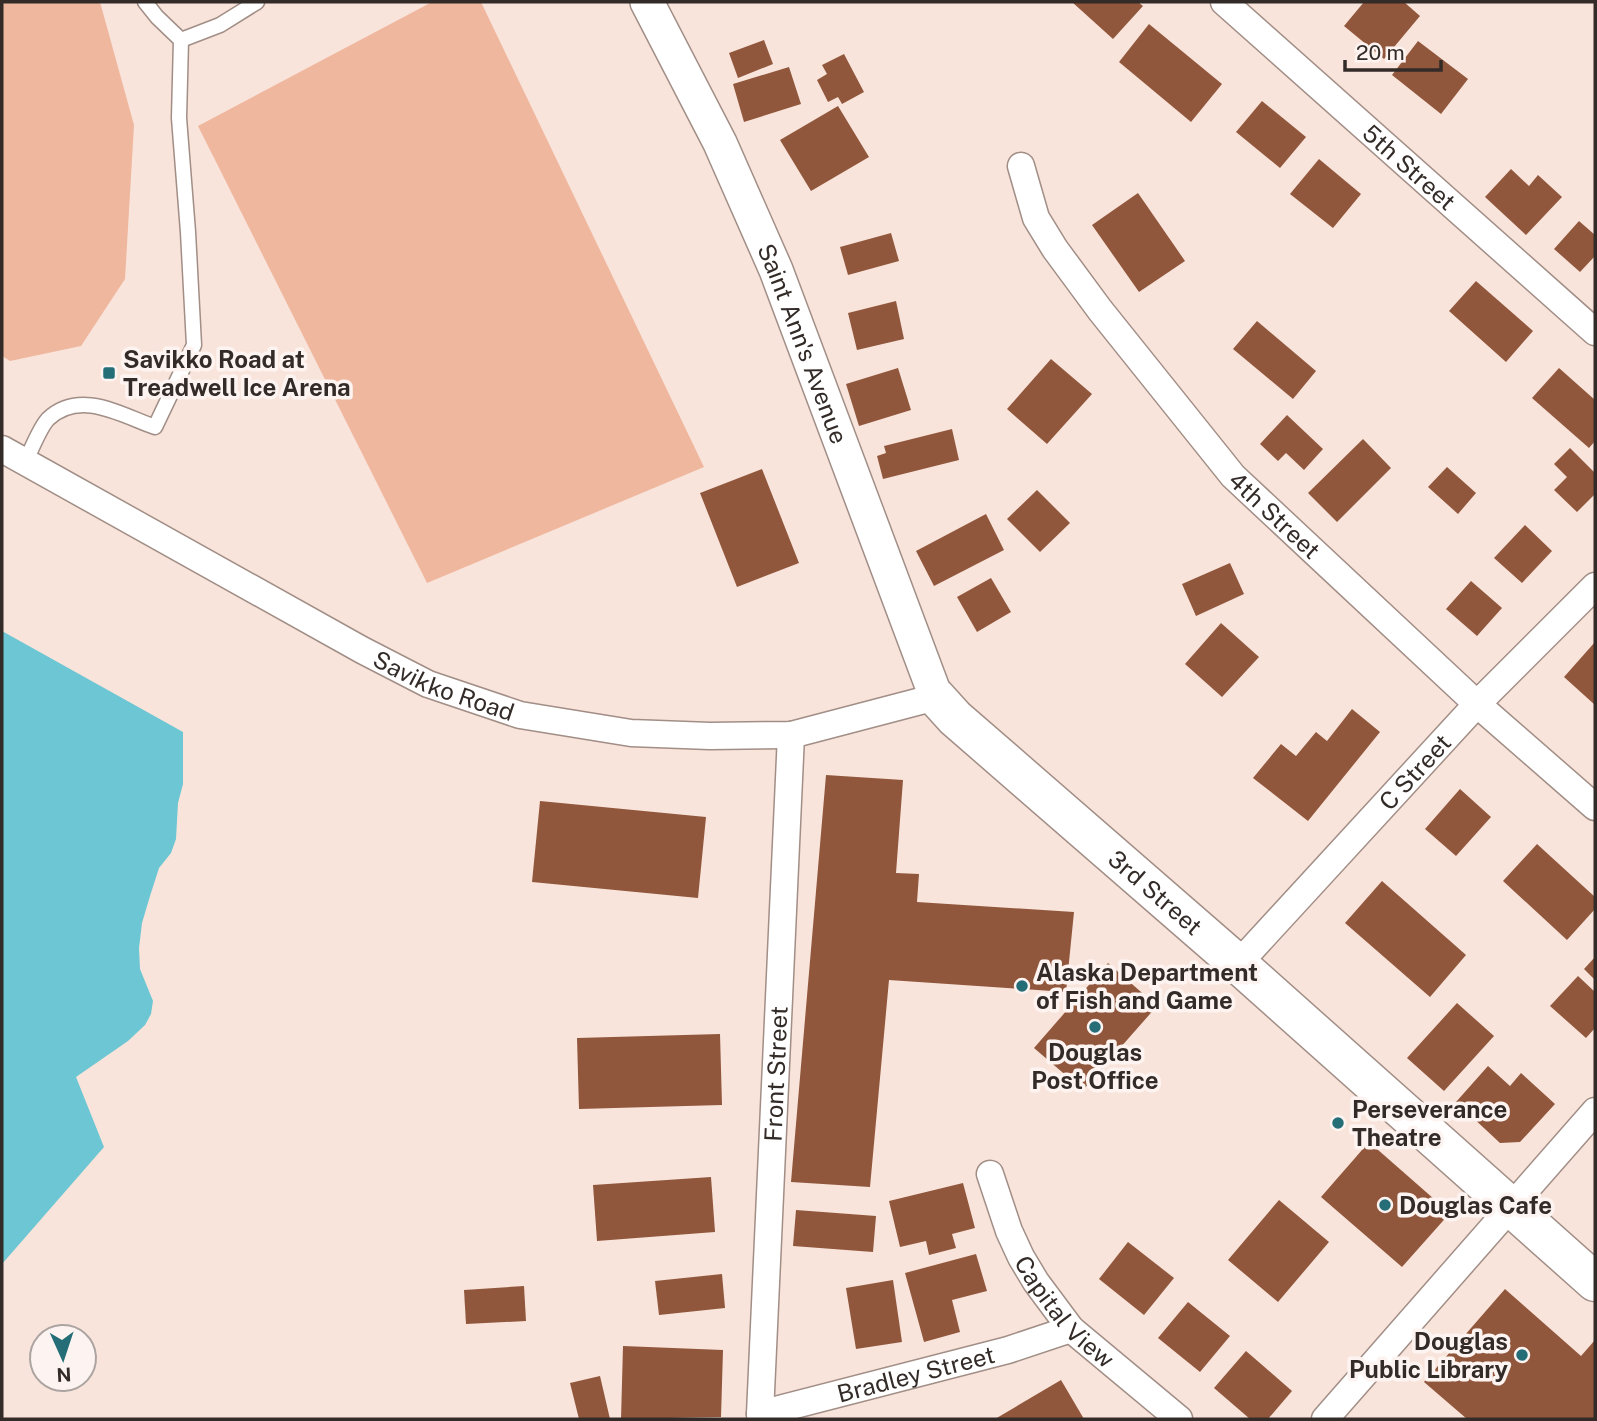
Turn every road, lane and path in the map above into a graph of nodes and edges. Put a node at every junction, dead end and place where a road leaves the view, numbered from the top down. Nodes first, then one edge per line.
1 (145, 2) edge
2 (257, 2) edge
3 (647, 2) edge
4 (1224, 2) edge
5 (181, 40) junction
6 (1021, 166) dead end
7 (1595, 332) edge
8 (2, 449) edge
9 (25, 462) junction
10 (1595, 586) edge
11 (936, 697) junction
12 (1477, 704) junction
13 (791, 735) junction
14 (1595, 807) edge
15 (1238, 964) junction
16 (1595, 1111) edge
17 (990, 1174) dead end
18 (1510, 1206) junction
19 (1595, 1282) edge
20 (1071, 1329) junction
21 (761, 1416) edge
22 (1179, 1419) edge
23 (1325, 1419) edge

1 - 5 lane
2 - 5 lane
3 - 11 street, Saint Ann's Avenue
4 - 7 street, 5th Street
5 - 9 lane
6 - 12 street, 4th Street
8 - 9 street, Savikko Road
9 - 13 street, Savikko Road
10 - 12 street, C Street
11 - 13 street, Savikko Road
11 - 15 main road, 3rd Street
12 - 14 street, 4th Street
12 - 15 street, C Street
13 - 21 street, Front Street
15 - 18 main road, 3rd Street
16 - 18 street
17 - 20 street, Capital View
18 - 19 main road, 3rd Street
18 - 23 street
20 - 21 street, Bradley Street
20 - 22 street, Capital View

